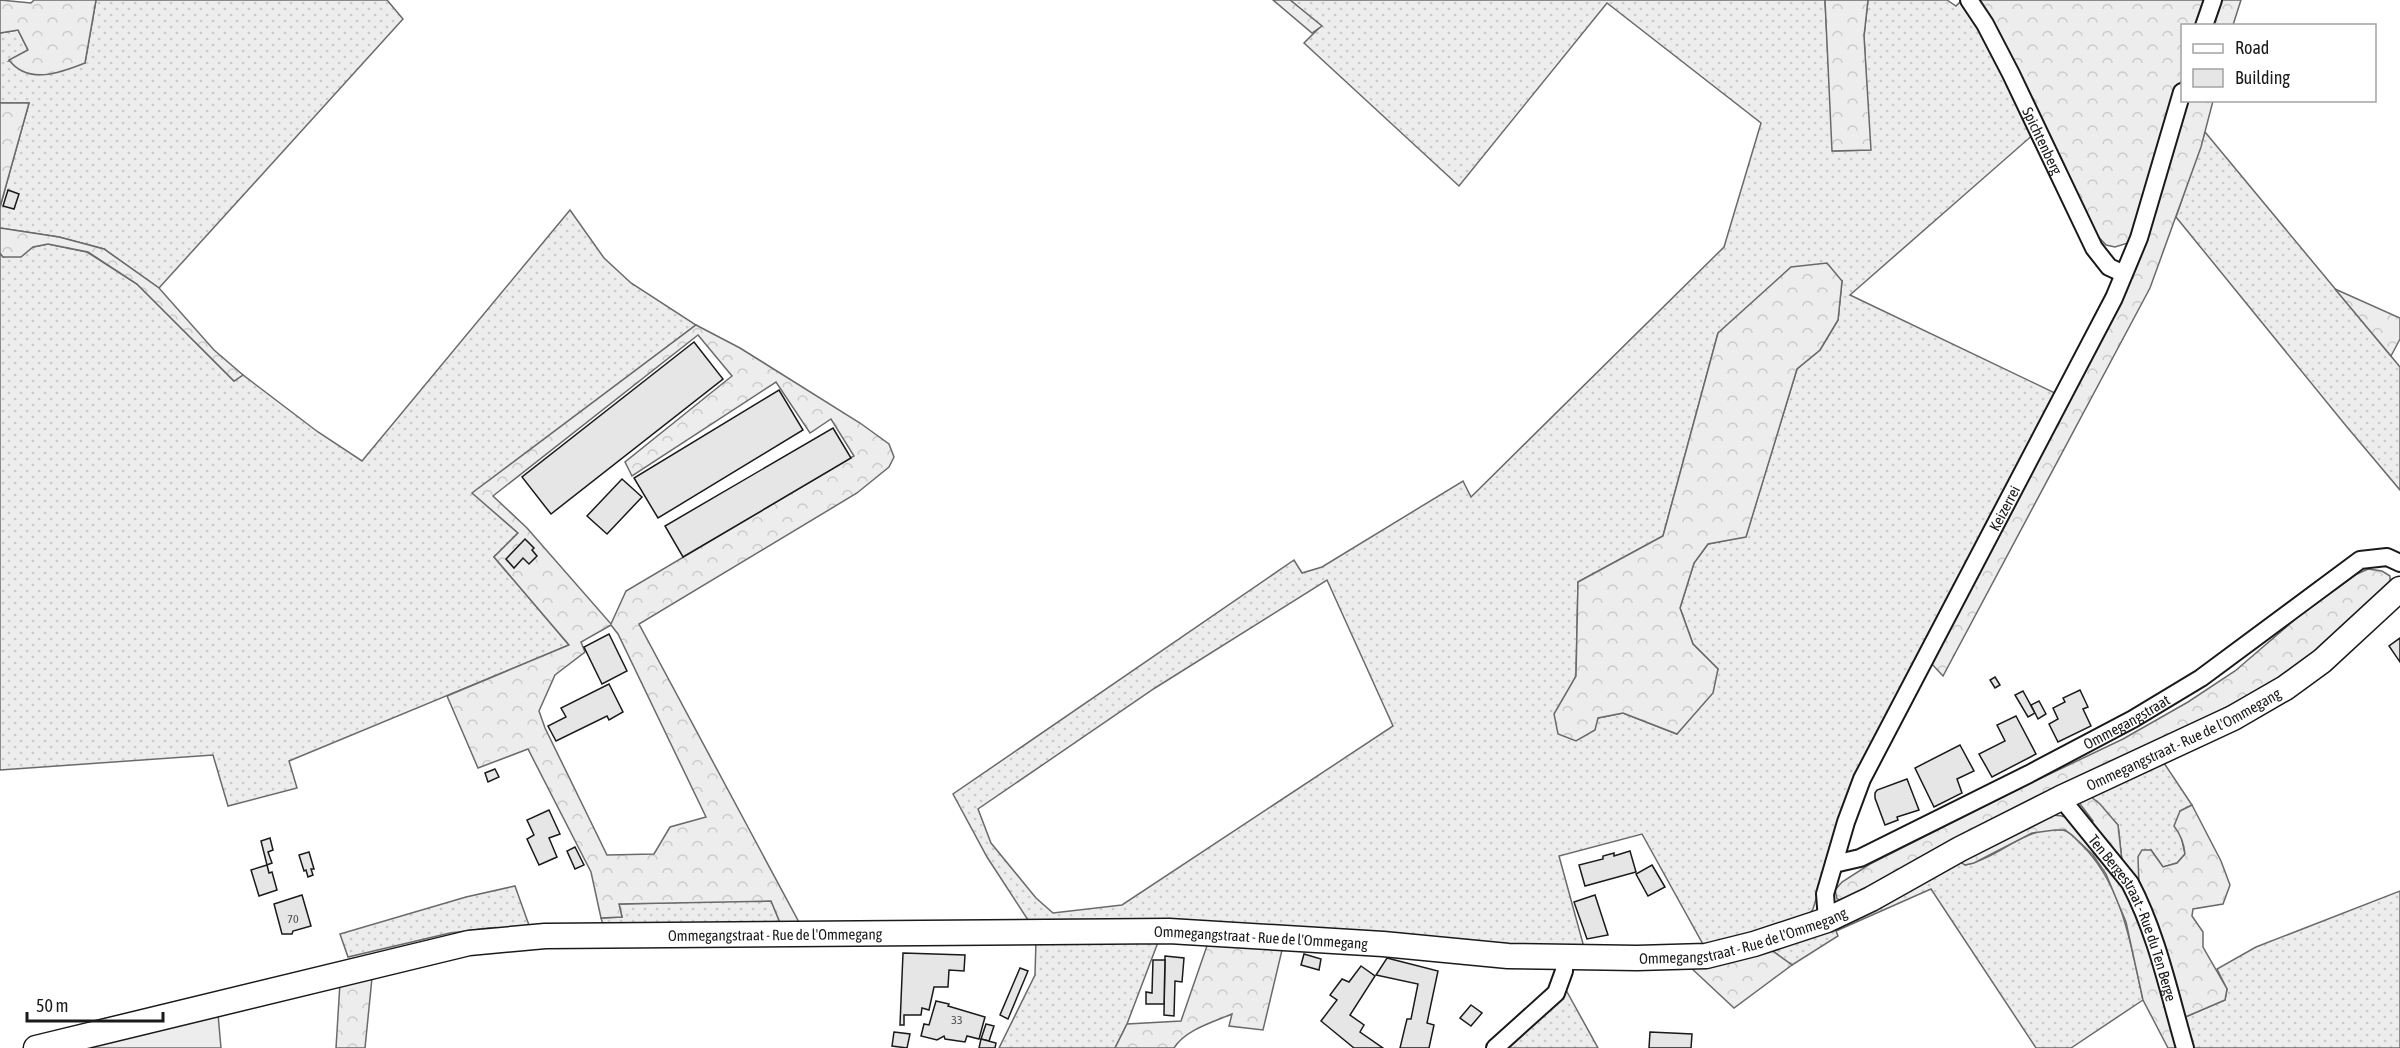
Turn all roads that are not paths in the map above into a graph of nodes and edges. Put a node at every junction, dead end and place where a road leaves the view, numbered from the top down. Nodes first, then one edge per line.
1 (1969, 0) edge
2 (2213, 0) edge
3 (2205, 24) edge
4 (2181, 95) edge
5 (2122, 273) junction
6 (2400, 563) edge
7 (2400, 589) edge
8 (2061, 798) junction
9 (1834, 864) junction
10 (1827, 920) junction
11 (1564, 958) junction
12 (36, 1048) edge
13 (1495, 1048) edge
14 (2185, 1048) edge

1 - 5 street, Spichtenberg
2 - 3 street
4 - 5 street, Keizerrei
5 - 9 street, Keizerrei
6 - 9 street, Ommegangstraat
7 - 8 main road, Ommegangstraat - Rue de l'Ommegang
8 - 10 main road, Ommegangstraat - Rue de l'Ommegang
8 - 14 street, Ten Bergestraat - Rue du Ten Berge
9 - 10 street, Keizerrei
10 - 11 main road, Ommegangstraat - Rue de l'Ommegang
11 - 12 main road, Ommegangstraat - Rue de l'Ommegang
11 - 13 street

